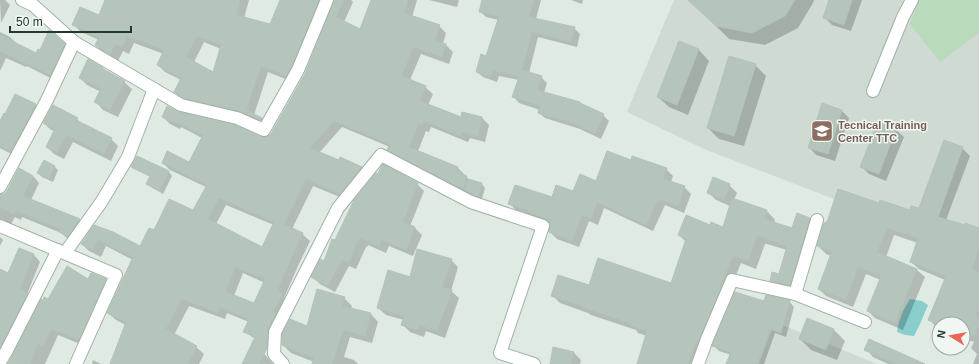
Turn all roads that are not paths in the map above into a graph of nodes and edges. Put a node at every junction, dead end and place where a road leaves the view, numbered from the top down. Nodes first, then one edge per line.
1 (22, 0) edge
2 (327, 0) edge
3 (912, 0) edge
4 (74, 42) junction
5 (154, 89) junction
6 (874, 91) dead end
7 (0, 187) edge
8 (817, 220) dead end
9 (0, 226) edge
10 (62, 252) junction
11 (795, 294) junction
12 (865, 322) dead end
13 (0, 362) edge
14 (76, 364) edge
15 (283, 364) edge
16 (534, 364) edge
17 (698, 364) edge

1 - 4 street
2 - 5 street
3 - 6 street
4 - 5 street
4 - 7 street
5 - 10 street
8 - 11 street
9 - 10 street
10 - 13 street
10 - 14 street
11 - 12 street
11 - 17 street
15 - 16 street

